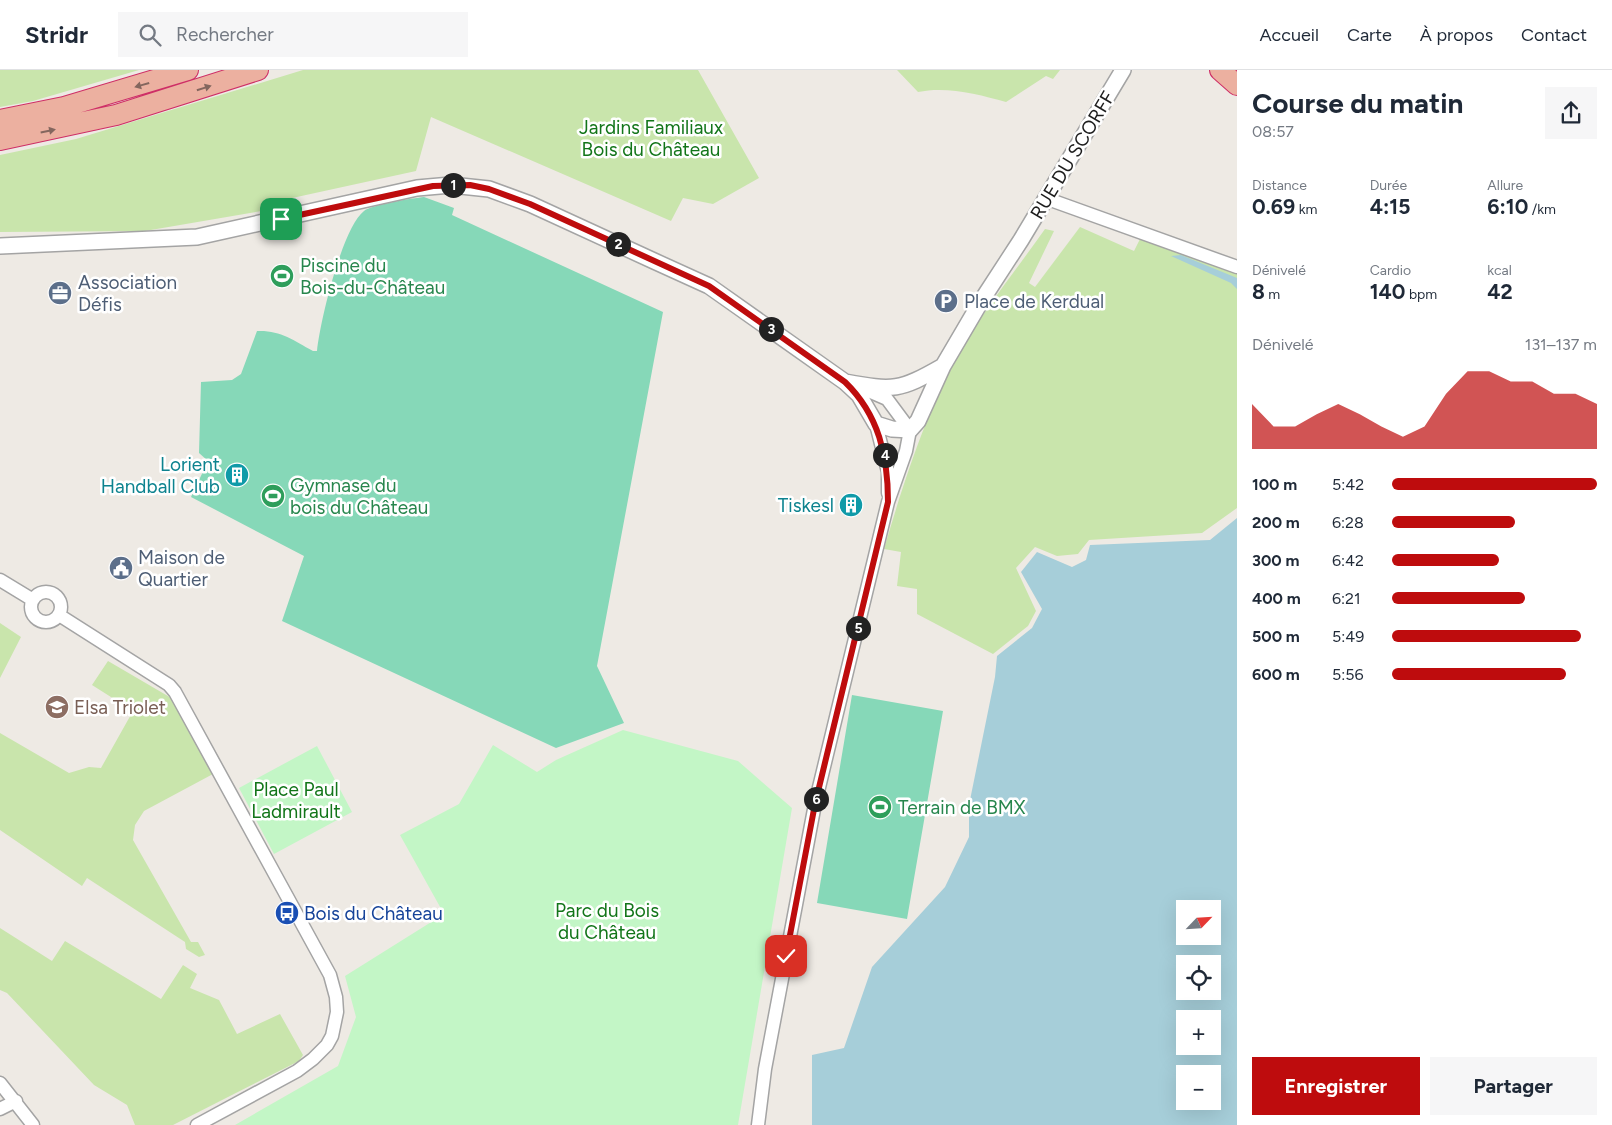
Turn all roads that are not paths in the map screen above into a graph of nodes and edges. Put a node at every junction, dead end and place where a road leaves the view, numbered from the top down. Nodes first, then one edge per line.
1 (188, 70) edge
2 (258, 70) edge
3 (1220, 70) edge
4 (1121, 74) edge
5 (1237, 84) edge
6 (0, 120) edge
7 (0, 140) edge
8 (1044, 198) junction
9 (0, 246) edge
10 (1237, 267) edge
11 (943, 366) junction
12 (845, 382) junction
13 (876, 424) junction
14 (910, 430) junction
15 (888, 502) junction
16 (0, 580) edge
17 (33, 600) junction
18 (59, 615) junction
19 (0, 1083) edge
20 (16, 1101) junction
21 (0, 1109) edge
22 (32, 1125) edge
23 (197, 1125) edge
24 (758, 1125) edge

1 -> 6 highway
7 -> 2 highway
3 - 5 highway
4 - 8 street, RUE DU SCORFF
8 - 10 street
8 - 11 street, RUE DU SCORFF
9 - 12 street
11 - 12 street
11 - 14 street, RUE DU SCORFF
12 - 13 street
12 - 14 street
13 - 14 street
13 - 15 street
14 - 15 street
15 - 24 street
16 - 17 street
17 - 18 street
17 - 18 street
18 - 23 street
19 - 20 street
20 - 21 street
20 - 22 street

